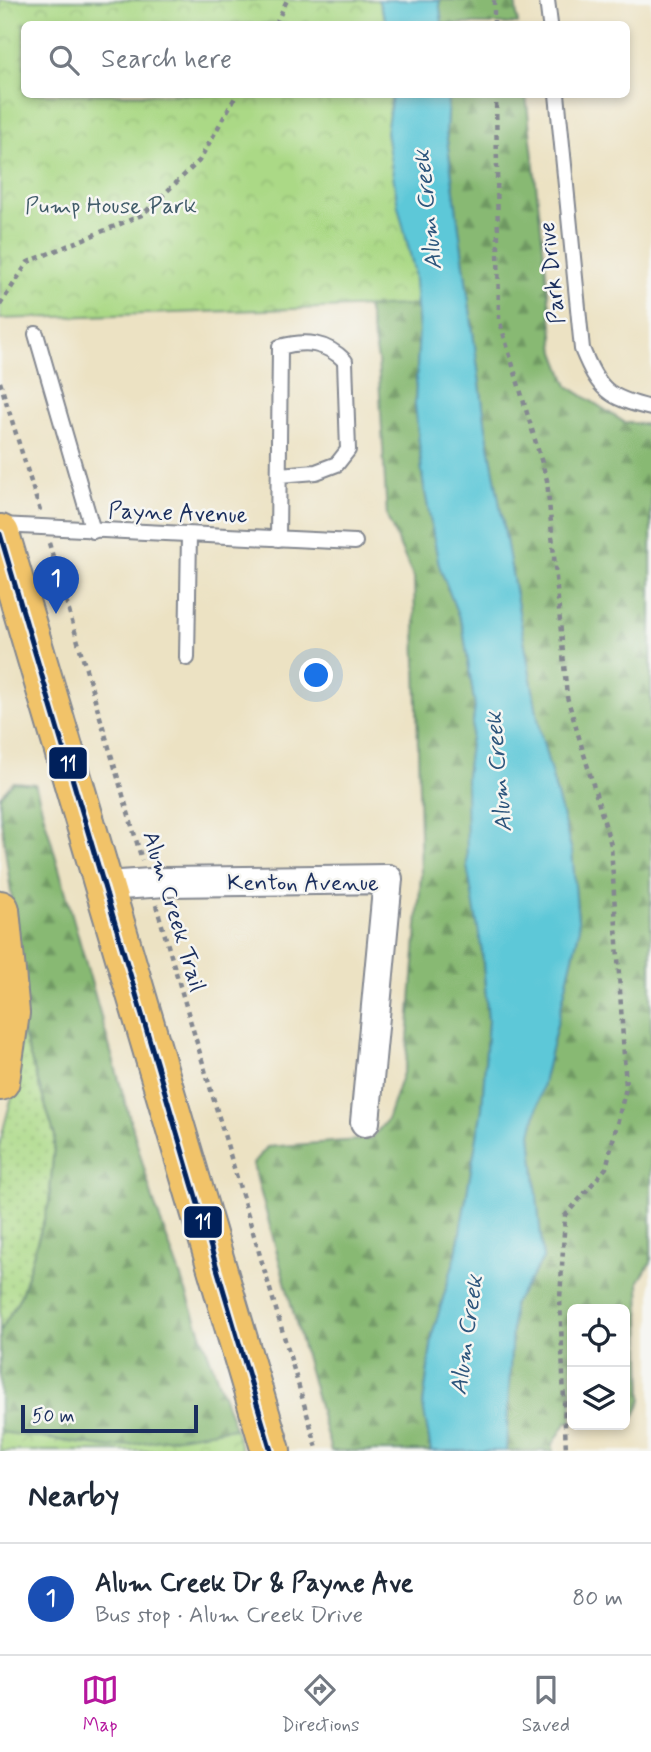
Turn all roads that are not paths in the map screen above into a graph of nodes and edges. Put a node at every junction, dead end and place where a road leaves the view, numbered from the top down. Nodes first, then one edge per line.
1 (547, 0) edge
2 (550, 21) edge
3 (557, 98) edge
4 (36, 334) dead end
5 (651, 408) edge
6 (279, 475) junction
7 (0, 525) edge
8 (93, 531) junction
9 (0, 534) edge
10 (189, 535) junction
11 (278, 539) junction
12 (355, 542) dead end
13 (187, 658) dead end
14 (104, 886) junction
15 (0, 910) edge
16 (0, 1081) edge
17 (365, 1122) dead end
18 (266, 1447) edge

1 - 2 lane
3 - 5 lane, Park Drive
4 - 8 lane
6 - 6 lane
6 - 11 lane
7 - 8 lane, Payne Avenue
8 - 10 lane, Payne Avenue
9 - 14 main road
10 - 11 lane, Payne Avenue
10 - 13 lane
11 - 12 lane, Payne Avenue
14 - 17 street, Kenton Avenue
14 - 18 main road
15 - 16 main road

